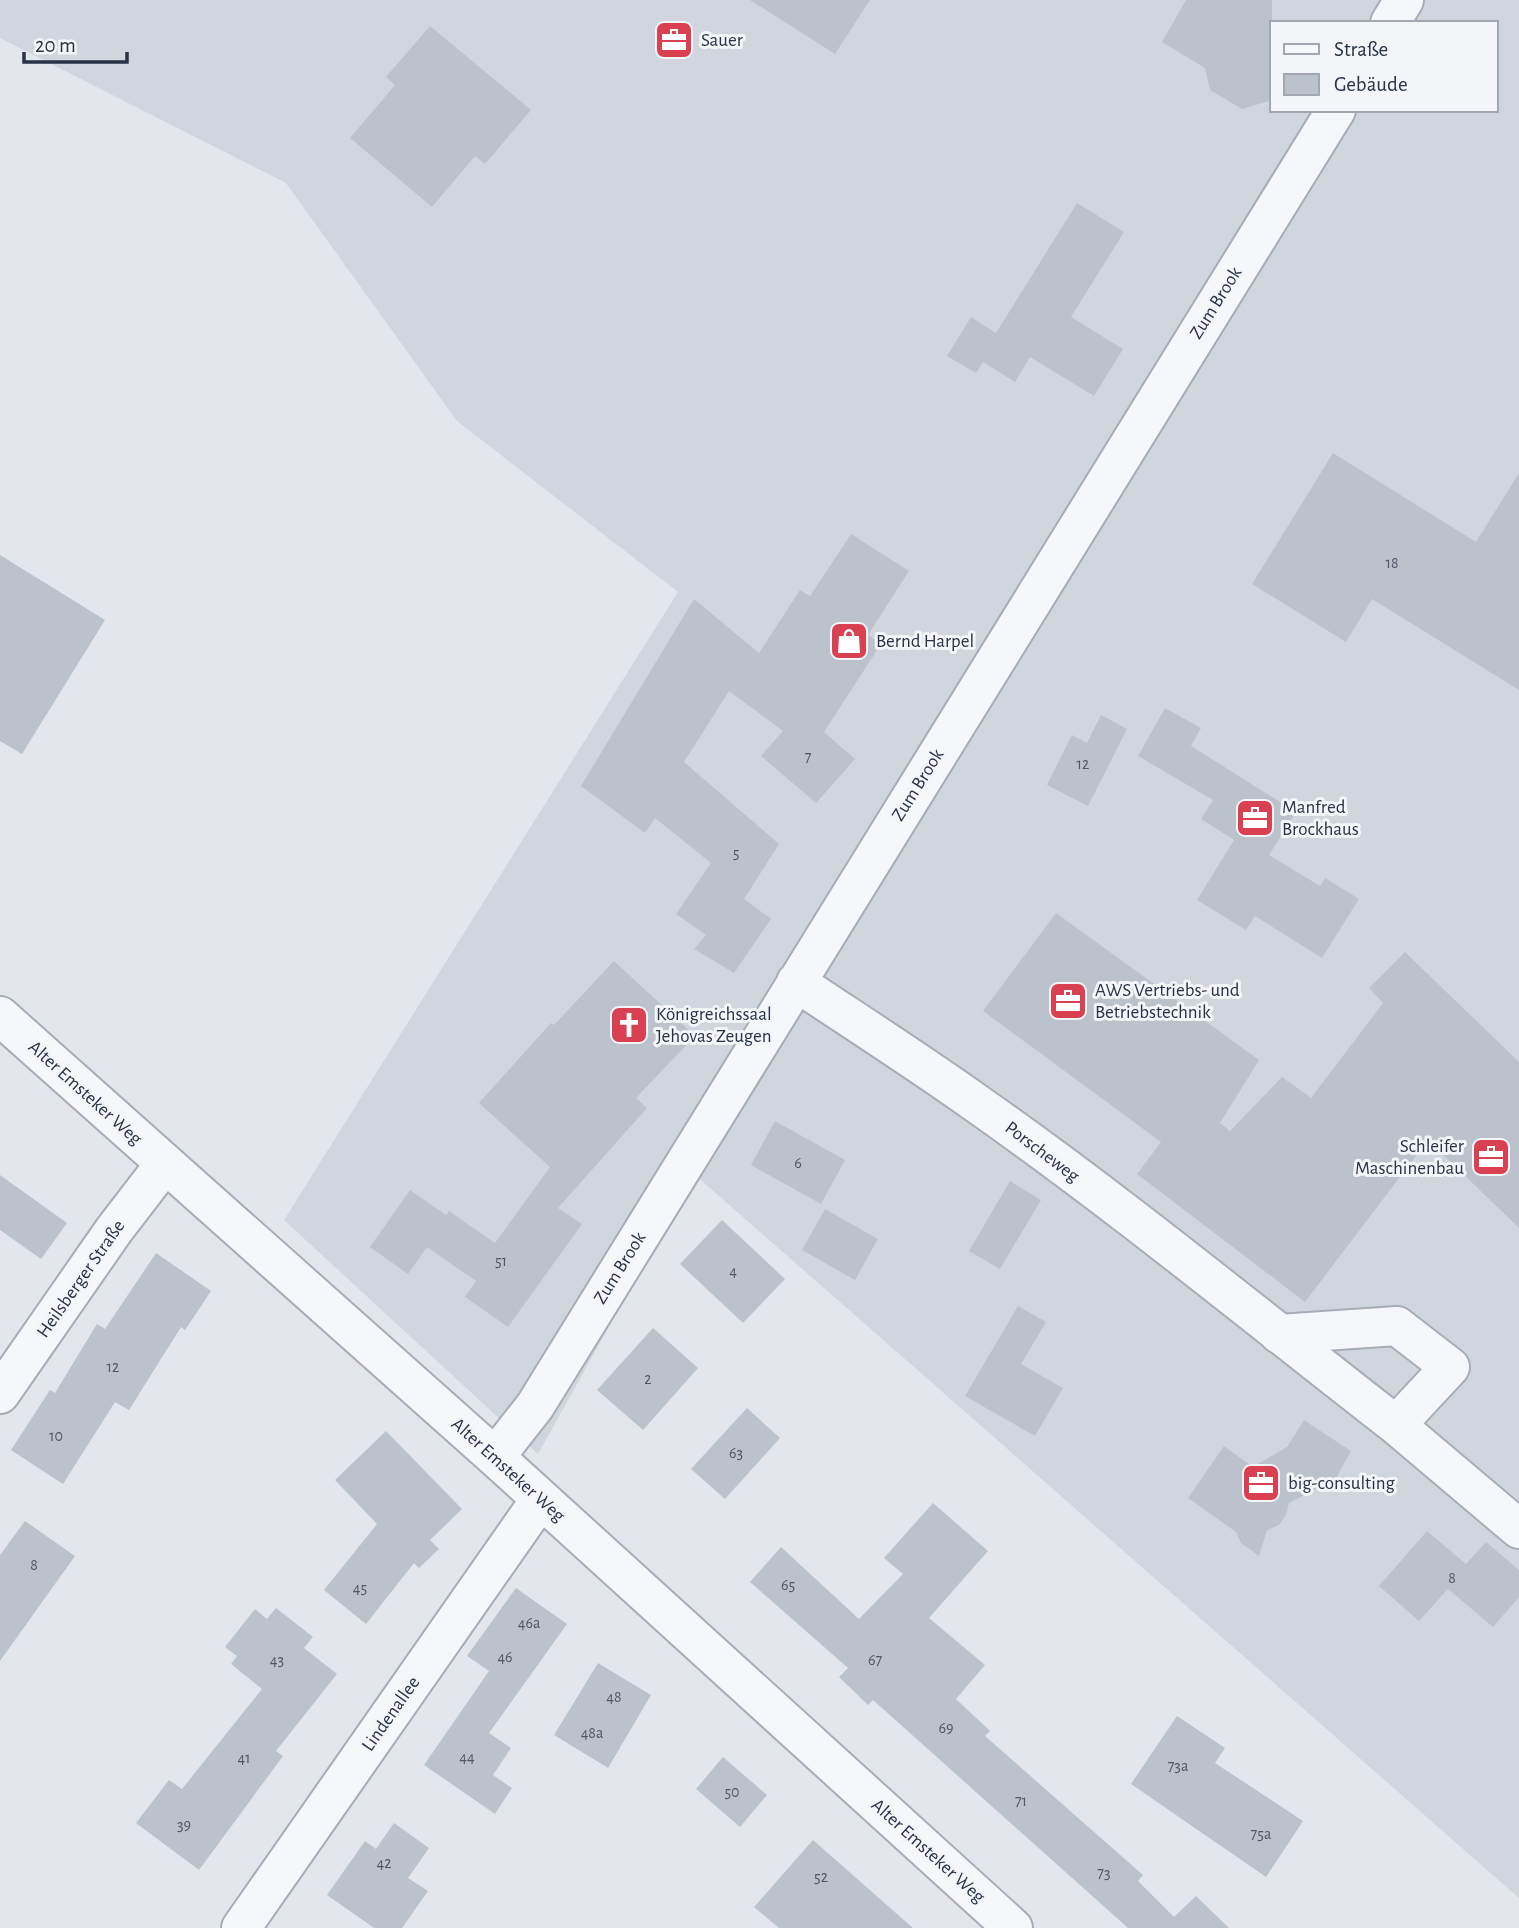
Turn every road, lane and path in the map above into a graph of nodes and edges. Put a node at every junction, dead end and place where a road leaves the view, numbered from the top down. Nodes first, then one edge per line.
1 (1404, 0) edge
2 (1391, 21) edge
3 (1335, 112) edge
4 (796, 982) junction
5 (0, 1016) edge
6 (164, 1165) junction
7 (1279, 1334) junction
8 (0, 1394) edge
9 (1396, 1425) junction
10 (495, 1457) junction
11 (541, 1500) junction
12 (1519, 1529) edge
13 (241, 1928) edge
14 (1013, 1928) edge

1 - 2 street
3 - 4 street, Zum Brook
4 - 7 street, Porscheweg
4 - 10 street, Zum Brook
5 - 6 street, Alter Emsteker Weg
6 - 8 street, Heilsberger Straße
6 - 10 street, Alter Emsteker Weg
7 - 9 street, Porscheweg
7 - 9 street
9 - 12 street, Porscheweg
10 - 11 street, Alter Emsteker Weg
11 - 13 street, Lindenallee
11 - 14 street, Alter Emsteker Weg

